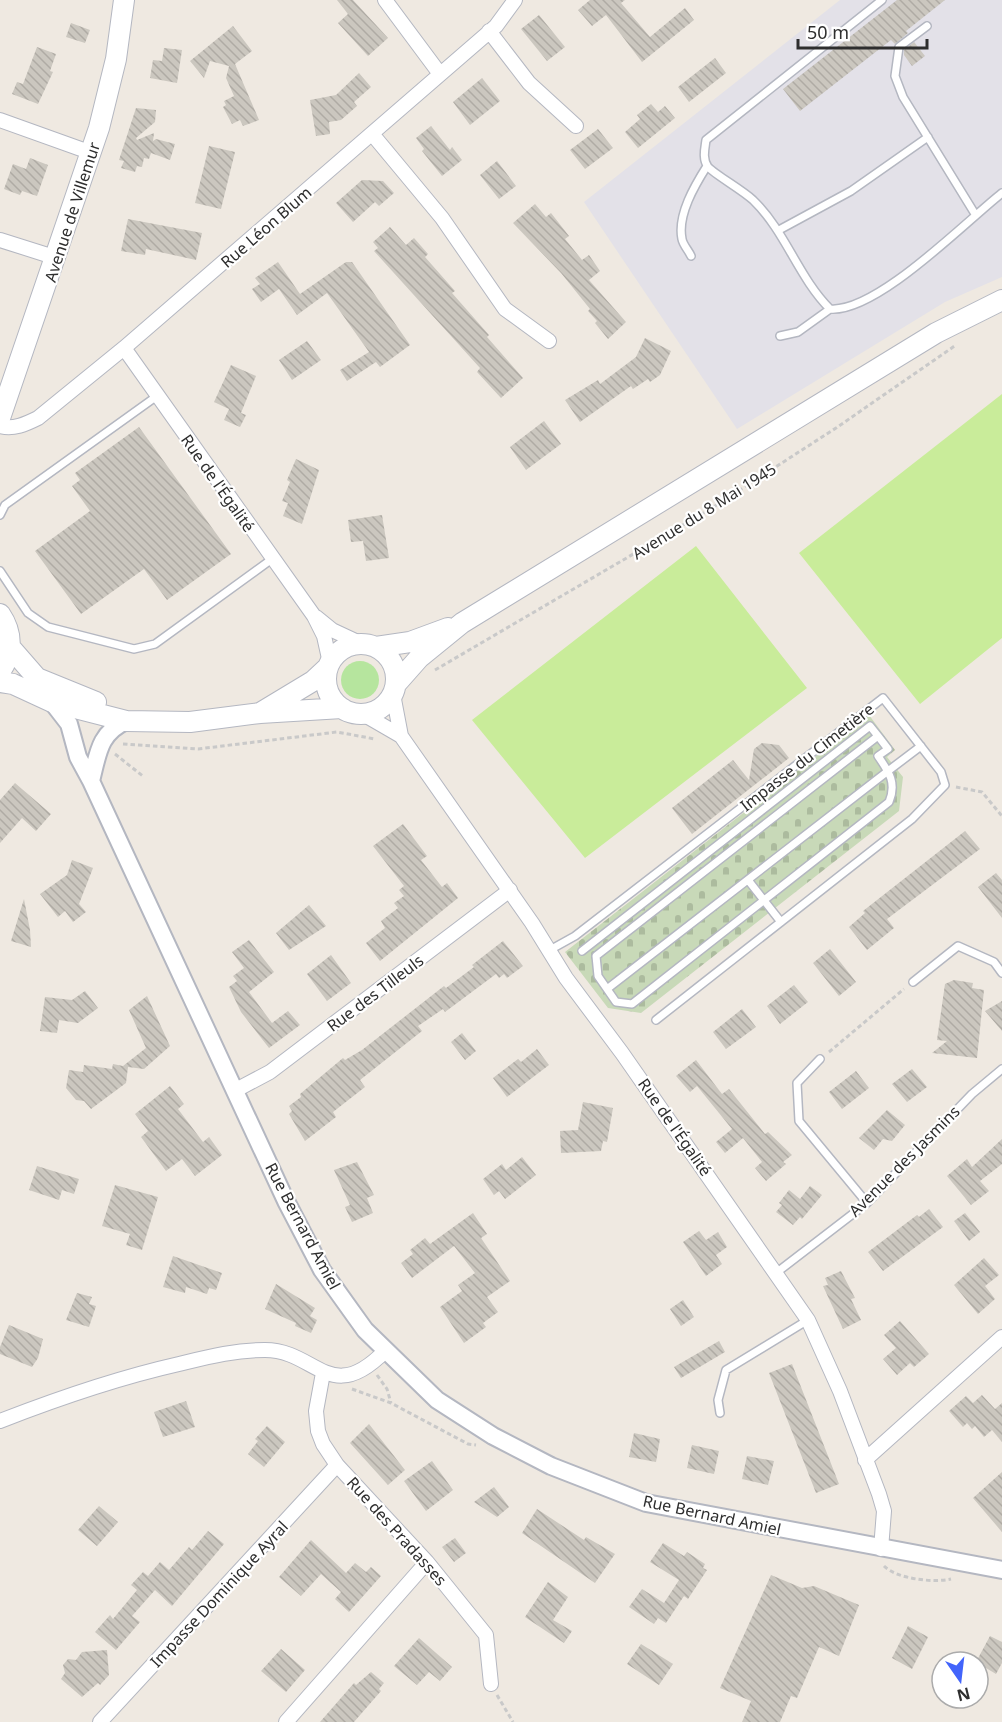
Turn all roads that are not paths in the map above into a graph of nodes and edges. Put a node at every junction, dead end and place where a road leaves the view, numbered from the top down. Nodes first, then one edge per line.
1 (124, 0) edge
2 (386, 0) edge
3 (515, 0) edge
4 (882, 0) edge
5 (927, 26) dead end
6 (489, 32) junction
7 (440, 74) junction
8 (0, 120) edge
9 (576, 126) dead end
10 (373, 135) junction
11 (928, 136) junction
12 (92, 153) junction
13 (707, 166) junction
14 (1002, 193) edge
15 (975, 214) junction
16 (779, 230) junction
17 (0, 240) edge
18 (691, 256) dead end
19 (57, 258) junction
20 (1002, 300) edge
21 (830, 309) junction
22 (780, 336) dead end
23 (549, 341) dead end
24 (124, 348) junction
25 (157, 396) junction
26 (0, 418) edge
27 (0, 426) edge
28 (0, 515) edge
29 (272, 559) junction
30 (0, 571) edge
31 (0, 614) edge
32 (314, 616) junction
33 (462, 623) junction
34 (369, 646) junction
35 (10, 647) junction
36 (329, 665) junction
37 (0, 672) edge
38 (0, 682) edge
39 (394, 689) junction
40 (52, 702) junction
41 (342, 708) junction
42 (260, 713) junction
43 (363, 714) junction
44 (147, 720) junction
45 (126, 721) junction
46 (401, 736) junction
47 (878, 736) junction
48 (921, 746) junction
49 (888, 771) junction
50 (92, 781) junction
51 (709, 851) junction
52 (717, 861) junction
53 (748, 880) junction
54 (510, 890) junction
55 (764, 900) junction
56 (781, 922) junction
57 (548, 951) junction
58 (582, 951) dead end
59 (1002, 973) edge
60 (913, 981) road end
61 (607, 989) junction
62 (656, 1020) dead end
63 (820, 1059) road end
64 (1002, 1069) edge
65 (236, 1090) junction
66 (867, 1203) junction
67 (776, 1274) junction
68 (808, 1320) junction
69 (1002, 1337) edge
70 (385, 1351) junction
71 (323, 1373) junction
72 (720, 1413) dead end
73 (0, 1421) edge
74 (865, 1460) junction
75 (337, 1465) junction
76 (881, 1556) junction
77 (427, 1562) junction
78 (1002, 1570) edge
79 (490, 1684) road end
80 (100, 1722) edge
81 (286, 1722) edge

1 - 12 main road, Avenue de Villemur
2 - 7 street
3 - 6 street, Rue Léon Blum
4 - 13 lane
5 - 11 lane
6 - 7 street, Rue Léon Blum
6 - 9 street
7 - 10 street, Rue Léon Blum
8 - 12 street
10 - 23 street
10 - 24 street, Rue Léon Blum
11 - 15 lane
11 - 16 lane
12 - 19 main road, Avenue de Villemur
13 - 16 lane
13 - 18 lane
14 - 15 lane
15 - 21 lane
16 - 21 lane
17 - 19 street
19 - 26 main road, Avenue de Villemur
20 - 33 main road, Avenue du 8 Mai 1945
21 - 22 lane
24 - 25 street, Rue de l'Égalité
24 - 27 street, Rue Léon Blum
25 - 28 lane
25 - 29 street, Rue de l'Égalité
29 - 30 lane
29 - 32 street, Rue de l'Égalité
31 - 35 main road
32 - 34 street, Rue de l'Égalité
32 - 36 street, Rue de l'Égalité
33 - 34 main road, Avenue du 8 Mai 1945
33 - 39 main road, Avenue du 8 Mai 1945
34 - 36 main road
34 - 39 main road
35 - 37 main road
35 - 44 main road
36 - 41 main road
36 - 42 main road
38 - 40 main road
39 - 43 main road
39 - 46 street, Rue de l'Égalité
40 - 45 main road
40 - 50 street, Rue Bernard Amiel
41 - 42 main road
41 - 43 main road
42 - 44 main road
43 - 46 street, Rue de l'Égalité
44 - 45 main road
45 - 50 street
46 - 54 street, Rue de l'Égalité
47 - 49 lane
47 - 51 lane
47 - 52 lane
48 - 49 lane
48 - 56 lane, Impasse du Cimetière
48 - 57 lane, Impasse du Cimetière
49 - 53 lane
49 - 55 lane
50 - 65 street, Rue Bernard Amiel
51 - 52 lane
51 - 58 lane
52 - 61 lane
53 - 55 lane
53 - 61 lane
54 - 57 street, Rue de l'Égalité
54 - 65 street, Rue des Tilleuls
55 - 56 lane
55 - 61 lane
56 - 62 lane
57 - 67 street, Rue de l'Égalité
59 - 60 lane
63 - 66 lane
64 - 66 lane, Avenue des Jasmins
65 - 70 street, Rue Bernard Amiel
66 - 67 lane, Avenue des Jasmins
67 - 68 street, Rue de l'Égalité
68 - 72 lane
68 - 74 street, Rue de l'Égalité
69 - 74 street
70 - 71 street
70 - 76 street, Rue Bernard Amiel
71 - 73 street
71 - 75 street, Rue des Pradasses
74 - 76 street, Rue de l'Égalité
75 - 77 street, Rue des Pradasses
75 - 80 street, Impasse Dominique Ayral
76 - 78 street, Rue Bernard Amiel
77 - 79 street, Rue des Pradasses
77 - 81 street

